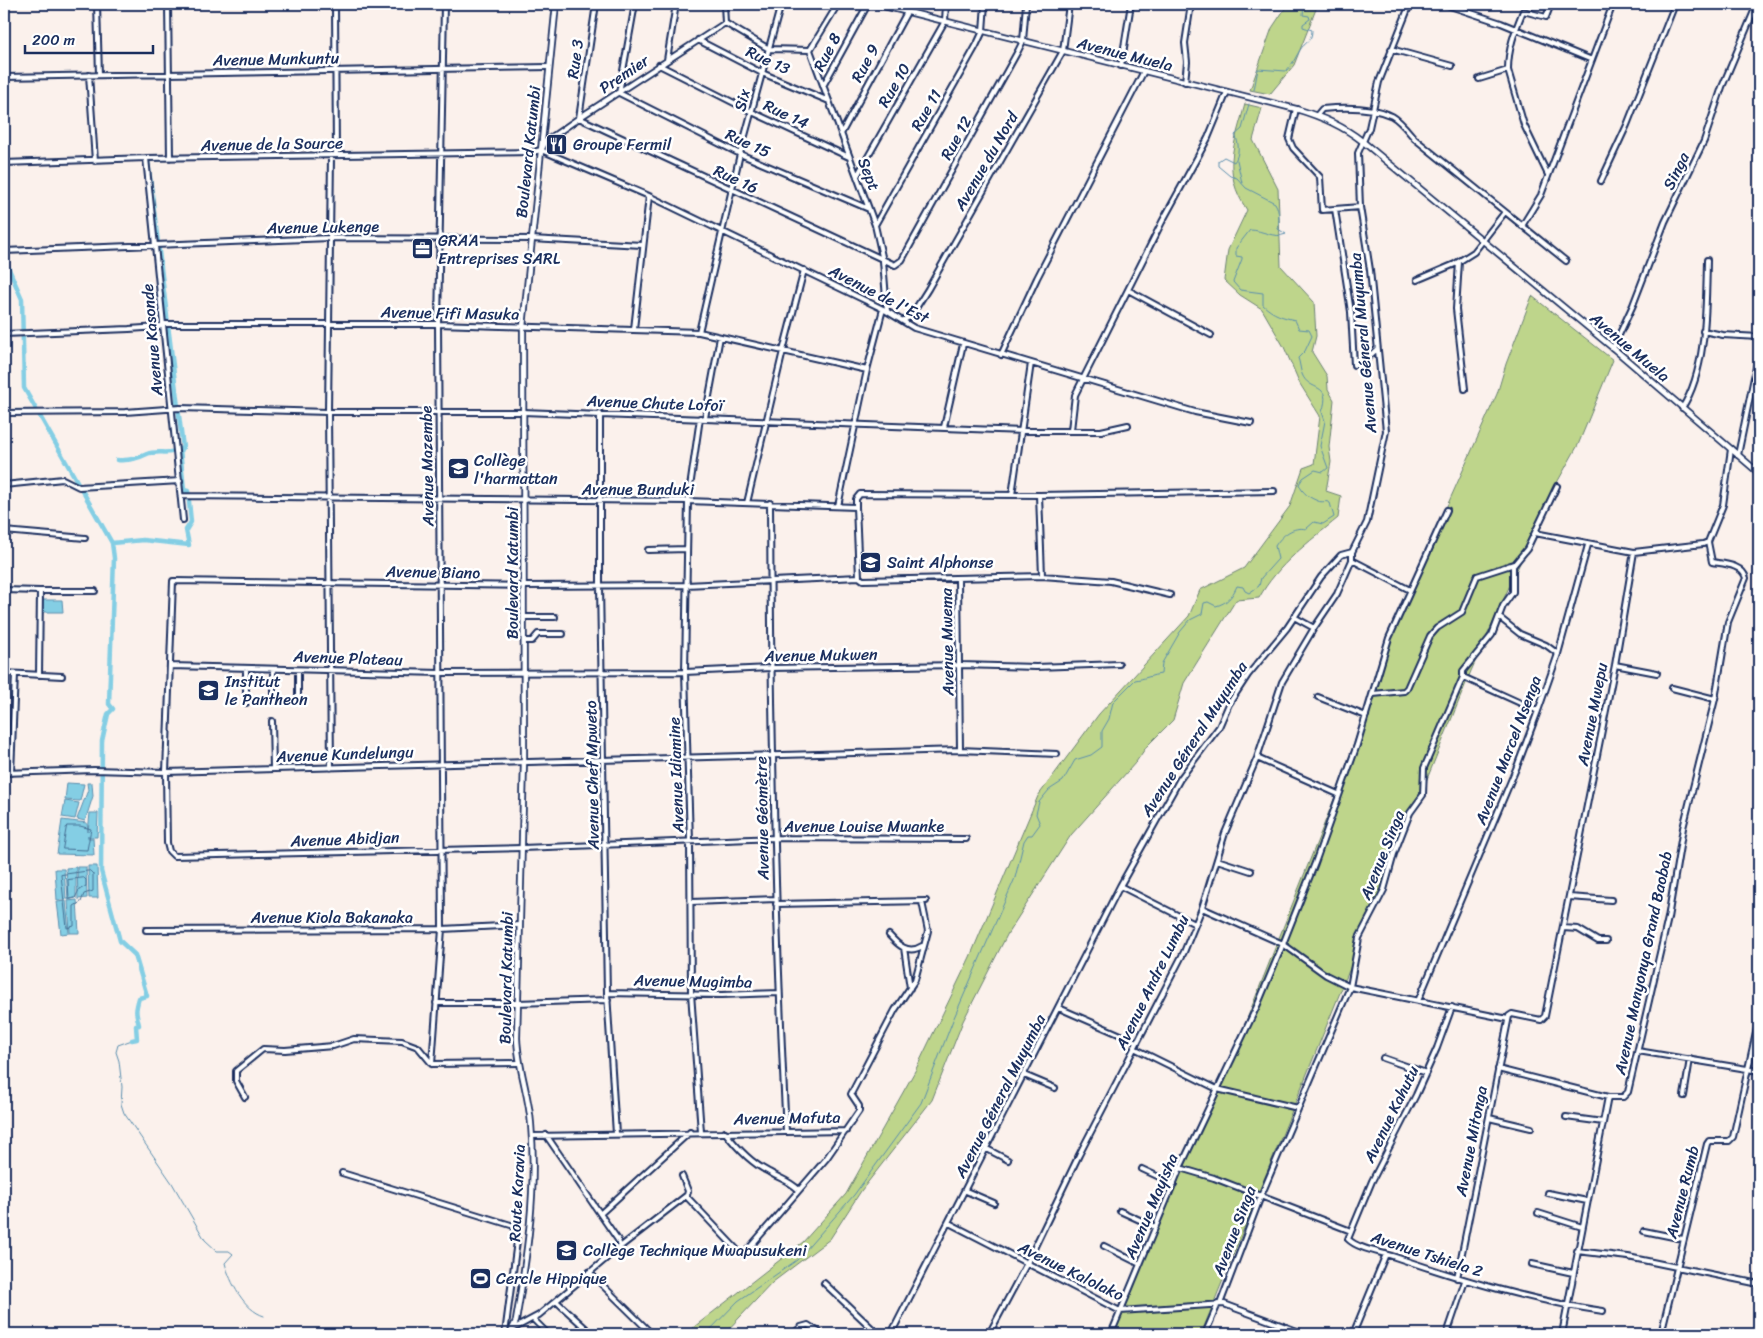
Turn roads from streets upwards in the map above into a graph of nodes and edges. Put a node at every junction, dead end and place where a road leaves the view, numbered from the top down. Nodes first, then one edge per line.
1 (97, 4) edge
2 (168, 4) edge
3 (335, 4) edge
4 (444, 4) edge
5 (556, 4) edge
6 (596, 4) edge
7 (635, 4) edge
8 (676, 4) edge
9 (724, 4) edge
10 (781, 4) edge
11 (838, 4) edge
12 (868, 4) edge
13 (876, 4) edge
14 (907, 4) edge
15 (946, 4) edge
16 (985, 4) edge
17 (1026, 4) edge
18 (1069, 4) edge
19 (1131, 4) edge
20 (1191, 4) edge
21 (1410, 4) edge
22 (1444, 4) edge
23 (1551, 4) edge
24 (1613, 4) edge
25 (1675, 4) edge
26 (1757, 4) edge
27 (907, 12) junction
28 (945, 21) junction
29 (725, 23) junction
30 (1516, 29) junction
31 (983, 31) junction
32 (698, 40) junction
33 (1023, 41) junction
34 (769, 48) junction
35 (1391, 49) junction
36 (810, 50) junction
37 (1063, 51) junction
38 (667, 60) junction
39 (1592, 60) junction
40 (659, 65) junction
41 (1121, 66) junction
42 (1452, 66) dead end
43 (549, 67) junction
44 (444, 68) junction
45 (334, 70) junction
46 (1508, 70) junction
47 (762, 72) junction
48 (1144, 72) junction
49 (169, 74) junction
50 (89, 75) junction
51 (99, 75) junction
52 (4, 77) edge
53 (1479, 79) dead end
54 (1185, 82) junction
55 (823, 86) junction
56 (1227, 92) junction
57 (619, 93) junction
58 (829, 101) junction
59 (1296, 109) junction
60 (1372, 111) junction
61 (752, 112) junction
62 (1317, 115) junction
63 (579, 118) junction
64 (841, 134) junction
65 (1362, 141) junction
66 (541, 150) junction
67 (442, 153) junction
68 (740, 154) junction
69 (333, 155) junction
70 (849, 157) junction
71 (146, 158) junction
72 (170, 158) junction
73 (95, 160) junction
74 (4, 163) edge
75 (1548, 175) junction
76 (857, 176) junction
77 (1601, 181) dead end
78 (732, 191) junction
79 (649, 196) junction
80 (1360, 207) junction
81 (869, 209) junction
82 (1335, 210) junction
83 (1505, 212) junction
84 (875, 225) junction
85 (1522, 226) junction
86 (722, 232) junction
87 (330, 238) junction
88 (440, 239) junction
89 (531, 239) junction
90 (1483, 242) junction
91 (155, 244) junction
92 (642, 245) junction
93 (5, 251) edge
94 (1707, 260) dead end
95 (883, 261) junction
96 (1566, 261) dead end
97 (1458, 262) junction
98 (804, 270) junction
99 (1417, 280) dead end
100 (1128, 290) junction
101 (885, 310) junction
102 (904, 320) junction
103 (329, 323) junction
104 (164, 324) junction
105 (438, 324) junction
106 (523, 327) junction
107 (634, 329) junction
108 (1704, 331) junction
109 (699, 332) junction
110 (4, 334) edge
111 (1211, 335) dead end
112 (720, 336) junction
113 (1759, 337) edge
114 (963, 344) junction
115 (1613, 348) junction
116 (1377, 349) junction
117 (783, 351) junction
118 (1759, 353) edge
119 (1001, 355) junction
120 (1031, 363) junction
121 (867, 370) junction
122 (1083, 379) junction
123 (1465, 388) dead end
124 (172, 408) junction
125 (1682, 408) junction
126 (328, 412) junction
127 (439, 412) junction
128 (523, 412) junction
129 (4, 413) edge
130 (600, 414) junction
131 (702, 418) junction
132 (766, 419) junction
133 (1251, 423) dead end
134 (856, 424) junction
135 (1128, 425) dead end
136 (944, 427) junction
137 (1071, 430) junction
138 (1023, 431) junction
139 (1731, 449) junction
140 (1738, 455) junction
141 (1759, 473) edge
142 (180, 481) junction
143 (4, 486) edge
144 (1557, 486) dead end
145 (1274, 491) dead end
146 (1012, 495) junction
147 (1039, 495) junction
148 (183, 496) junction
149 (329, 498) junction
150 (441, 499) junction
151 (524, 500) junction
152 (600, 501) junction
153 (688, 501) junction
154 (747, 503) junction
155 (770, 503) junction
156 (838, 506) junction
157 (856, 506) junction
158 (1448, 510) dead end
159 (183, 520) dead end
160 (4, 531) edge
161 (1535, 533) junction
162 (85, 538) dead end
163 (1708, 542) junction
164 (1588, 544) junction
165 (648, 550) dead end
166 (687, 550) junction
167 (1352, 552) junction
168 (1634, 552) junction
169 (1352, 560) junction
170 (1514, 564) junction
171 (1042, 576) junction
172 (859, 577) junction
173 (958, 580) junction
174 (329, 582) junction
175 (770, 582) junction
176 (440, 584) junction
177 (686, 585) junction
178 (525, 586) junction
179 (600, 586) junction
180 (4, 590) edge
181 (1410, 590) junction
182 (40, 591) junction
183 (95, 591) dead end
184 (1170, 595) dead end
185 (555, 617) dead end
186 (1294, 617) junction
187 (524, 618) junction
188 (1500, 618) junction
189 (1314, 628) junction
190 (562, 634) dead end
191 (525, 641) junction
192 (1558, 654) junction
193 (961, 664) junction
194 (1119, 664) dead end
195 (1615, 665) junction
196 (171, 666) junction
197 (246, 668) junction
198 (770, 668) junction
199 (273, 669) junction
200 (298, 670) junction
201 (328, 671) junction
202 (524, 672) junction
203 (602, 672) junction
204 (685, 672) junction
205 (4, 673) edge
206 (440, 673) junction
207 (1657, 673) dead end
208 (15, 674) junction
209 (39, 675) junction
210 (62, 676) dead end
211 (1463, 677) junction
212 (1672, 688) dead end
213 (1372, 694) junction
214 (1318, 697) dead end
215 (298, 698) dead end
216 (1715, 699) junction
217 (273, 700) dead end
218 (246, 703) dead end
219 (1538, 711) junction
220 (1366, 716) junction
221 (272, 721) dead end
222 (960, 750) junction
223 (773, 754) junction
224 (1057, 754) dead end
225 (688, 756) junction
226 (604, 758) junction
227 (1257, 758) junction
228 (524, 761) junction
229 (442, 764) junction
230 (331, 768) junction
231 (273, 769) junction
232 (166, 772) junction
233 (4, 773) edge
234 (11, 773) junction
235 (1338, 794) junction
236 (775, 838) junction
237 (966, 840) dead end
238 (690, 841) junction
239 (606, 843) junction
240 (522, 848) junction
241 (443, 849) junction
242 (1217, 860) junction
243 (1250, 871) dead end
244 (1120, 886) junction
245 (1569, 897) junction
246 (1611, 900) dead end
247 (776, 901) junction
248 (691, 902) junction
249 (1202, 908) junction
250 (1195, 924) junction
251 (519, 925) junction
252 (1563, 928) junction
253 (442, 929) junction
254 (146, 930) dead end
255 (889, 934) dead end
256 (1606, 940) dead end
257 (1283, 944) junction
258 (924, 945) junction
259 (904, 948) junction
260 (1350, 987) junction
261 (910, 988) junction
262 (607, 993) junction
263 (691, 993) junction
264 (778, 993) junction
265 (608, 1000) junction
266 (1418, 1002) junction
267 (436, 1003) junction
268 (517, 1003) junction
269 (1452, 1007) junction
270 (1059, 1008) junction
271 (1508, 1019) junction
272 (1759, 1019) edge
273 (1137, 1042) junction
274 (1134, 1048) junction
275 (1638, 1051) junction
276 (1384, 1058) dead end
277 (1690, 1059) junction
278 (519, 1063) junction
279 (432, 1064) junction
280 (1498, 1069) junction
281 (1748, 1069) junction
282 (1759, 1071) edge
283 (1426, 1074) junction
284 (1024, 1075) junction
285 (523, 1083) joint
286 (1055, 1088) dead end
287 (1217, 1089) junction
288 (1684, 1096) dead end
289 (245, 1097) dead end
290 (1608, 1097) junction
291 (1298, 1108) junction
292 (1566, 1116) dead end
293 (1488, 1118) junction
294 (1603, 1122) junction
295 (1531, 1128) dead end
296 (846, 1131) junction
297 (690, 1132) junction
298 (701, 1132) junction
299 (725, 1132) junction
300 (786, 1132) junction
301 (616, 1134) junction
302 (546, 1135) junction
303 (532, 1136) junction
304 (987, 1149) junction
305 (1008, 1160) dead end
306 (1180, 1168) junction
307 (1142, 1169) dead end
308 (342, 1173) dead end
309 (682, 1176) dead end
310 (1174, 1184) junction
311 (800, 1190) junction
312 (966, 1191) junction
313 (1548, 1193) dead end
314 (686, 1196) junction
315 (1261, 1196) junction
316 (1587, 1201) junction
317 (994, 1203) dead end
318 (1120, 1211) dead end
319 (1538, 1213) dead end
320 (600, 1214) junction
321 (949, 1223) junction
322 (1155, 1227) junction
323 (1582, 1227) junction
324 (1351, 1231) junction
325 (1644, 1231) dead end
326 (1683, 1239) junction
327 (1104, 1246) dead end
328 (620, 1247) junction
329 (1577, 1252) junction
330 (1386, 1254) junction
331 (1027, 1263) junction
332 (1140, 1264) junction
333 (1532, 1264) dead end
334 (1676, 1267) junction
335 (589, 1272) junction
336 (1574, 1273) junction
337 (1457, 1278) junction
338 (1465, 1281) junction
339 (824, 1283) dead end
340 (1759, 1284) edge
341 (556, 1301) junction
342 (1219, 1304) junction
343 (1568, 1306) junction
344 (1120, 1311) junction
345 (1603, 1311) dead end
346 (533, 1320) junction
347 (513, 1329) junction
348 (505, 1334) edge
349 (510, 1334) edge
350 (548, 1334) edge
351 (592, 1334) edge
352 (652, 1334) edge
353 (793, 1334) edge
354 (822, 1334) edge
355 (878, 1334) edge
356 (891, 1334) edge
357 (989, 1334) edge
358 (1110, 1334) edge
359 (1205, 1334) edge
360 (1305, 1334) edge
361 (1353, 1334) edge
362 (1447, 1334) edge
363 (1562, 1334) edge
364 (1661, 1334) edge

1 - 51 street
2 - 49 street
3 - 45 street
4 - 44 street, Avenue Mazembe
5 - 43 street, Boulevard Katumbi
6 - 63 street, Rue 3
7 - 57 street
8 - 38 street
9 - 29 street
10 - 34 street, Six
11 - 36 street
12 - 55 street, Rue 8
13 - 27 street, Avenue Muela
14 - 27 street, Rue 9
15 - 28 street, Rue 10
16 - 31 street, Rue 11
17 - 33 street, Rue 12
18 - 37 street, Avenue du Nord
19 - 41 street
20 - 54 street
21 - 35 street, Avenue Géneral Muyumba
22 - 30 street
23 - 30 street
24 - 39 street
25 - 77 street
26 - 115 street, Singa
27 - 28 street, Avenue Muela
27 - 64 street, Rue 9
28 - 31 street, Avenue Muela
28 - 76 street, Rue 10
29 - 32 street, Premier
29 - 34 street
30 - 39 street
30 - 46 street
31 - 33 street, Avenue Muela
31 - 84 street, Rue 11
32 - 38 street, Premier
32 - 47 street, Rue 13
33 - 37 street, Avenue Muela
33 - 95 street, Rue 12
34 - 36 street
34 - 47 street, Six
35 - 42 street
35 - 60 street, Avenue Géneral Muyumba
36 - 55 street, Sept
37 - 41 street, Avenue Muela
37 - 102 street, Avenue du Nord
38 - 40 street, Premier
39 - 75 street
40 - 57 street, Premier
40 - 61 street, Rue 14
41 - 48 street, Avenue Muela
43 - 44 street, Avenue Munkuntu
43 - 66 street, Boulevard Katumbi
44 - 45 street, Avenue Munkuntu
44 - 67 street, Avenue Mazembe
45 - 49 street, Avenue Munkuntu
45 - 69 street
46 - 53 street
46 - 75 street
47 - 58 street, Rue 13
47 - 61 street, Six
48 - 54 street, Avenue Muela
48 - 119 street
49 - 51 street, Avenue Munkuntu
49 - 72 street
50 - 51 street, Avenue Munkuntu
50 - 52 street, Avenue Munkuntu
50 - 73 street
54 - 56 street, Avenue Muela
55 - 58 street, Sept
56 - 59 street, Avenue Muela
56 - 100 street
57 - 63 street, Premier
57 - 68 street, Rue 15
58 - 64 street, Sept
59 - 62 street, Avenue Muela
59 - 82 street
60 - 62 street
60 - 65 street, Avenue Géneral Muyumba
60 - 83 street
61 - 68 street, Six
61 - 70 street, Rue 14
62 - 65 street, Avenue Muela
63 - 66 street, Premier
63 - 78 street, Rue 16
64 - 70 street, Sept
65 - 80 street, Avenue Géneral Muyumba
65 - 90 street, Avenue Muela
66 - 67 street, Avenue de la Source
66 - 79 street, Avenue de l'Est
66 - 89 street, Boulevard Katumbi
67 - 69 street, Avenue de la Source
67 - 88 street, Avenue Mazembe
68 - 78 street, Six
68 - 81 street, Rue 15
69 - 72 street, Avenue de la Source
69 - 87 street
70 - 76 street, Sept
71 - 72 street, Avenue de la Source
71 - 73 street, Avenue de la Source
71 - 91 street, Avenue Kasonde
73 - 74 street, Avenue de la Source
75 - 85 street
76 - 81 street, Sept
78 - 86 street, Six
78 - 95 street, Rue 16
79 - 86 street, Avenue de l'Est
79 - 92 street
80 - 82 street
80 - 116 street, Avenue Géneral Muyumba
81 - 84 street, Sept
82 - 116 street
83 - 85 street
83 - 90 street
84 - 95 street, Sept
85 - 96 street
86 - 98 street, Avenue de l'Est
86 - 109 street, Six
87 - 88 street, Avenue Lukenge
87 - 91 street, Avenue Lukenge
87 - 103 street
88 - 89 street, Avenue Lukenge
88 - 105 street, Avenue Mazembe
89 - 92 street, Avenue Lukenge
89 - 106 street, Boulevard Katumbi
90 - 97 street
90 - 115 street, Avenue Muela
91 - 93 street, Avenue Lukenge
91 - 104 street, Avenue Kasonde
92 - 107 street
94 - 108 street
95 - 101 street, Sept
97 - 99 street
97 - 123 street
98 - 101 street, Avenue de l'Est
98 - 117 street
100 - 111 street
100 - 122 street
101 - 102 street, Avenue de l'Est
101 - 121 street, Sept
102 - 114 street, Avenue de l'Est
103 - 104 street, Avenue Fifi Masuka
103 - 105 street, Avenue Fifi Masuka
103 - 126 street
104 - 110 street, Avenue Fifi Masuka
104 - 124 street, Avenue Kasonde
105 - 106 street, Avenue Fifi Masuka
105 - 127 street, Avenue Mazembe
106 - 107 street, Avenue Fifi Masuka
106 - 128 street, Boulevard Katumbi
107 - 109 street, Avenue Fifi Masuka
108 - 113 street
108 - 125 street
109 - 112 street, Avenue Fifi Masuka
112 - 117 street, Avenue Fifi Masuka
112 - 131 street, Avenue Idiamine
114 - 119 street, Avenue de l'Est
114 - 136 street
115 - 125 street, Avenue Muela
116 - 167 street, Avenue Géneral Muyumba
117 - 121 street, Avenue Fifi Masuka
117 - 132 street
118 - 140 street
119 - 120 street, Avenue de l'Est
120 - 122 street, Avenue de l'Est
120 - 138 street
121 - 134 street, Sept
122 - 133 street, Avenue de l'Est
122 - 137 street
124 - 126 street, Avenue Chute Lofoï
124 - 129 street, Avenue Chute Lofoï
124 - 142 street, Avenue Kasonde
125 - 139 street, Avenue Muela
126 - 127 street, Avenue Chute Lofoï
126 - 149 street
127 - 128 street, Avenue Chute Lofoï
127 - 150 street, Avenue Mazembe
128 - 130 street, Avenue Chute Lofoï
128 - 151 street, Boulevard Katumbi
130 - 131 street, Avenue Chute Lofoï
130 - 152 street, Avenue Chef Mpweto
131 - 132 street, Avenue Chute Lofoï
131 - 153 street, Avenue Idiamine
132 - 134 street, Avenue Chute Lofoï
132 - 154 street
134 - 136 street, Avenue Chute Lofoï
134 - 156 street, Sept
135 - 137 street, Avenue Chute Lofoï
136 - 138 street, Avenue Chute Lofoï
137 - 138 street, Avenue Chute Lofoï
138 - 146 street
139 - 140 street, Avenue Muela
139 - 163 street
140 - 141 street, Avenue Muela
142 - 143 street
142 - 148 street, Avenue Kasonde
144 - 161 street
145 - 147 street
146 - 147 street
146 - 157 street
147 - 171 street
148 - 149 street, Avenue Bunduki
148 - 159 street, Avenue Kasonde
149 - 150 street, Avenue Bunduki
149 - 174 street
150 - 151 street, Avenue Bunduki
150 - 176 street, Avenue Mazembe
151 - 152 street, Avenue Bunduki
151 - 178 street, Boulevard Katumbi
152 - 153 street, Avenue Bunduki
152 - 179 street, Avenue Chef Mpweto
153 - 154 street, Avenue Bunduki
153 - 166 street, Avenue Idiamine
154 - 155 street, Avenue Bunduki
155 - 156 street, Avenue Bunduki
155 - 175 street, Avenue Géomètre
156 - 157 street, Avenue Bunduki
157 - 172 street
158 - 181 street, Avenue Mayisha
160 - 162 street
161 - 164 street
161 - 170 street
163 - 168 street
163 - 216 street, Avenue Manyonya Grand Baobab
164 - 168 street
164 - 192 street, Avenue Marcel Nsenga
165 - 166 street
166 - 177 street, Avenue Idiamine
167 - 169 street, Avenue Andre Lumbu
167 - 186 street, Avenue Géneral Muyumba
168 - 195 street, Avenue Mwepu
169 - 181 street
169 - 189 street, Avenue Andre Lumbu
170 - 188 street, Avenue Singa
170 - 213 street
171 - 173 street
171 - 184 street
172 - 173 street, Avenue Mwema
172 - 175 street, Avenue Mwema
173 - 193 street, Avenue Mwema
174 - 176 street, Avenue Biano
174 - 196 street, Avenue Biano
174 - 201 street
175 - 177 street, Avenue Biano
175 - 198 street, Avenue Géomètre
176 - 178 street, Avenue Biano
176 - 206 street, Avenue Mazembe
177 - 179 street, Avenue Biano
177 - 204 street, Avenue Idiamine
178 - 179 street, Avenue Biano
178 - 187 street, Boulevard Katumbi
179 - 203 street, Avenue Chef Mpweto
180 - 182 street
181 - 213 street, Avenue Mayisha
182 - 183 street
182 - 209 street
185 - 187 street
186 - 189 street
186 - 244 street, Avenue Géneral Muyumba
187 - 191 street, Boulevard Katumbi
188 - 192 street
188 - 211 street, Avenue Singa
189 - 227 street, Avenue Andre Lumbu
190 - 191 street
191 - 202 street, Boulevard Katumbi
192 - 219 street, Avenue Marcel Nsenga
193 - 194 street, Avenue Mukwen
193 - 198 street, Avenue Mukwen
193 - 222 street, Avenue Mwema
195 - 207 street
195 - 245 street, Avenue Mwepu
196 - 197 street, Avenue Plateau
196 - 232 street
197 - 199 street, Avenue Plateau
197 - 218 street
198 - 204 street, Avenue Mukwen
198 - 223 street, Avenue Géomètre
199 - 200 street, Avenue Plateau
199 - 217 street
200 - 201 street, Avenue Plateau
200 - 215 street
201 - 206 street, Avenue Plateau
201 - 230 street
202 - 203 street, Avenue Mukwen
202 - 206 street, Avenue Plateau
202 - 228 street, Boulevard Katumbi
203 - 204 street, Avenue Mukwen
203 - 226 street, Avenue Chef Mpweto
204 - 225 street, Avenue Idiamine
205 - 208 street
206 - 229 street, Avenue Mazembe
208 - 209 street
208 - 234 street
209 - 210 street
211 - 219 street
211 - 260 street, Avenue Singa
212 - 216 street
213 - 220 street, Avenue Mayisha
214 - 220 street
216 - 275 street, Avenue Manyonya Grand Baobab
219 - 266 street, Avenue Marcel Nsenga
220 - 235 street, Avenue Mayisha
221 - 231 street
222 - 223 street
222 - 224 street
223 - 225 street
223 - 236 street, Avenue Géomètre
225 - 226 street
225 - 238 street, Avenue Idiamine
226 - 228 street
226 - 239 street, Avenue Chef Mpweto
227 - 235 street
227 - 242 street, Avenue Andre Lumbu
228 - 229 street, Avenue Kundelungu
228 - 240 street, Boulevard Katumbi
229 - 230 street, Avenue Kundelungu
229 - 241 street, Avenue Mazembe
230 - 231 street, Avenue Kundelungu
231 - 232 street, Avenue Kundelungu
232 - 234 street, Avenue Kundelungu
232 - 241 street, Avenue Abidjan
233 - 234 street, Avenue Kundelungu
235 - 257 street, Avenue Mayisha
236 - 237 street, Avenue Louise Mwanke
236 - 238 street, Avenue Louise Mwanke
236 - 247 street, Avenue Géomètre
238 - 239 street, Avenue Louise Mwanke
238 - 248 street, Avenue Idiamine
239 - 240 street, Avenue Louise Mwanke
239 - 262 street, Avenue Chef Mpweto
240 - 241 street, Avenue Abidjan
240 - 251 street, Boulevard Katumbi
241 - 253 street, Avenue Mazembe
242 - 243 street
242 - 249 street, Avenue Andre Lumbu
244 - 250 street
244 - 270 street, Avenue Géneral Muyumba
245 - 246 street
245 - 252 street, Avenue Mwepu
247 - 248 street
247 - 258 street, Avenue Mafuta
247 - 264 street, Avenue Géomètre
248 - 263 street, Avenue Idiamine
249 - 250 street, Avenue Andre Lumbu
249 - 257 street
250 - 273 street, Avenue Andre Lumbu
251 - 253 street, Avenue Kiola Bakanaka
251 - 268 street, Boulevard Katumbi
252 - 256 street
252 - 271 street, Avenue Mwepu
253 - 254 street, Avenue Kiola Bakanaka
253 - 267 street, Avenue Mazembe
255 - 259 street
257 - 260 street
257 - 287 street, Avenue Mayisha
258 - 259 street
258 - 261 street, Avenue Mafuta
259 - 261 street
260 - 266 street
260 - 291 street, Avenue Singa
261 - 296 street, Avenue Mafuta
262 - 263 street, Avenue Mugimba
262 - 265 street, Avenue Chef Mpweto
263 - 264 street, Avenue Mugimba
263 - 298 street, Avenue Idiamine
264 - 300 street, Avenue Géomètre
265 - 268 street
265 - 301 street, Avenue Chef Mpweto
266 - 269 street
267 - 268 street
267 - 279 street, Avenue Mazembe
268 - 278 street, Boulevard Katumbi
269 - 271 street
269 - 283 street, Avenue Kahutu
270 - 273 street
270 - 284 street, Avenue Géneral Muyumba
271 - 280 street, Avenue Mitonga
272 - 281 street, Avenue Rumb
273 - 274 street, Avenue Andre Lumbu
274 - 287 street
274 - 331 street, Avenue Andre Lumbu
275 - 277 street
275 - 290 street, Avenue Manyonya Grand Baobab
276 - 283 street
277 - 281 street
277 - 288 street
278 - 279 street
278 - 285 street, Boulevard Katumbi
279 - 289 street
280 - 290 street
280 - 293 street, Avenue Mitonga
281 - 282 street
281 - 326 street, Avenue Rumb
283 - 324 street, Avenue Kahutu
284 - 286 street
284 - 304 street, Avenue Géneral Muyumba
285 - 303 street, Route Karavia
287 - 291 street
287 - 306 street, Avenue Mayisha
290 - 294 street, Avenue Manyonya Grand Baobab
291 - 315 street, Avenue Singa
292 - 294 street
293 - 295 street
293 - 337 street, Avenue Mitonga
294 - 316 street, Avenue Manyonya Grand Baobab
296 - 300 street, Avenue Mafuta
296 - 311 street
297 - 298 street, Avenue Mafuta
297 - 301 street, Avenue Mafuta
297 - 320 street
298 - 299 street, Avenue Mafuta
299 - 300 street, Avenue Mafuta
299 - 311 street
301 - 302 street, Avenue Mafuta
302 - 303 street, Avenue Mafuta
302 - 320 street
303 - 347 street, Route Karavia
304 - 305 street
304 - 312 street, Avenue Géneral Muyumba
306 - 310 street, Avenue Mayisha
306 - 315 street, Avenue Tshiela 2
307 - 310 street
308 - 348 street
309 - 314 street
310 - 322 street, Avenue Mayisha
311 - 314 street
312 - 317 street
312 - 321 street, Avenue Géneral Muyumba
313 - 316 street
314 - 328 street
315 - 324 street, Avenue Tshiela 2
315 - 342 street, Avenue Singa
316 - 323 street, Avenue Manyonya Grand Baobab
318 - 322 street
319 - 323 street
320 - 328 street
321 - 331 street, Avenue Kalolako
321 - 356 street, Avenue Géneral Muyumba
322 - 332 street, Avenue Mayisha
323 - 329 street, Avenue Manyonya Grand Baobab
324 - 330 street, Avenue Tshiela 2
325 - 326 street
326 - 334 street, Avenue Rumb
327 - 332 street
328 - 335 street
329 - 334 street
329 - 336 street, Avenue Manyonya Grand Baobab
330 - 337 street, Avenue Tshiela 2
330 - 361 street
331 - 344 street, Avenue Kalolako
331 - 357 street, Avenue Andre Lumbu
332 - 344 street, Avenue Mayisha
333 - 336 street
334 - 340 street
334 - 364 street, Avenue Rumb
335 - 341 street
335 - 352 street
336 - 343 street, Avenue Manyonya Grand Baobab
337 - 338 street, Avenue Tshiela 2
338 - 343 street, Avenue Tshiela 2
338 - 362 street
339 - 355 street
341 - 346 street
341 - 351 street
342 - 344 street, Avenue Kalolako
342 - 359 street, Avenue Singa
342 - 360 street
343 - 345 street, Avenue Tshiela 2
343 - 363 street, Avenue Manyonya Grand Baobab
344 - 358 street, Avenue Mayisha
346 - 347 street
346 - 350 street
347 - 349 street, Route Karavia
353 - 354 street

